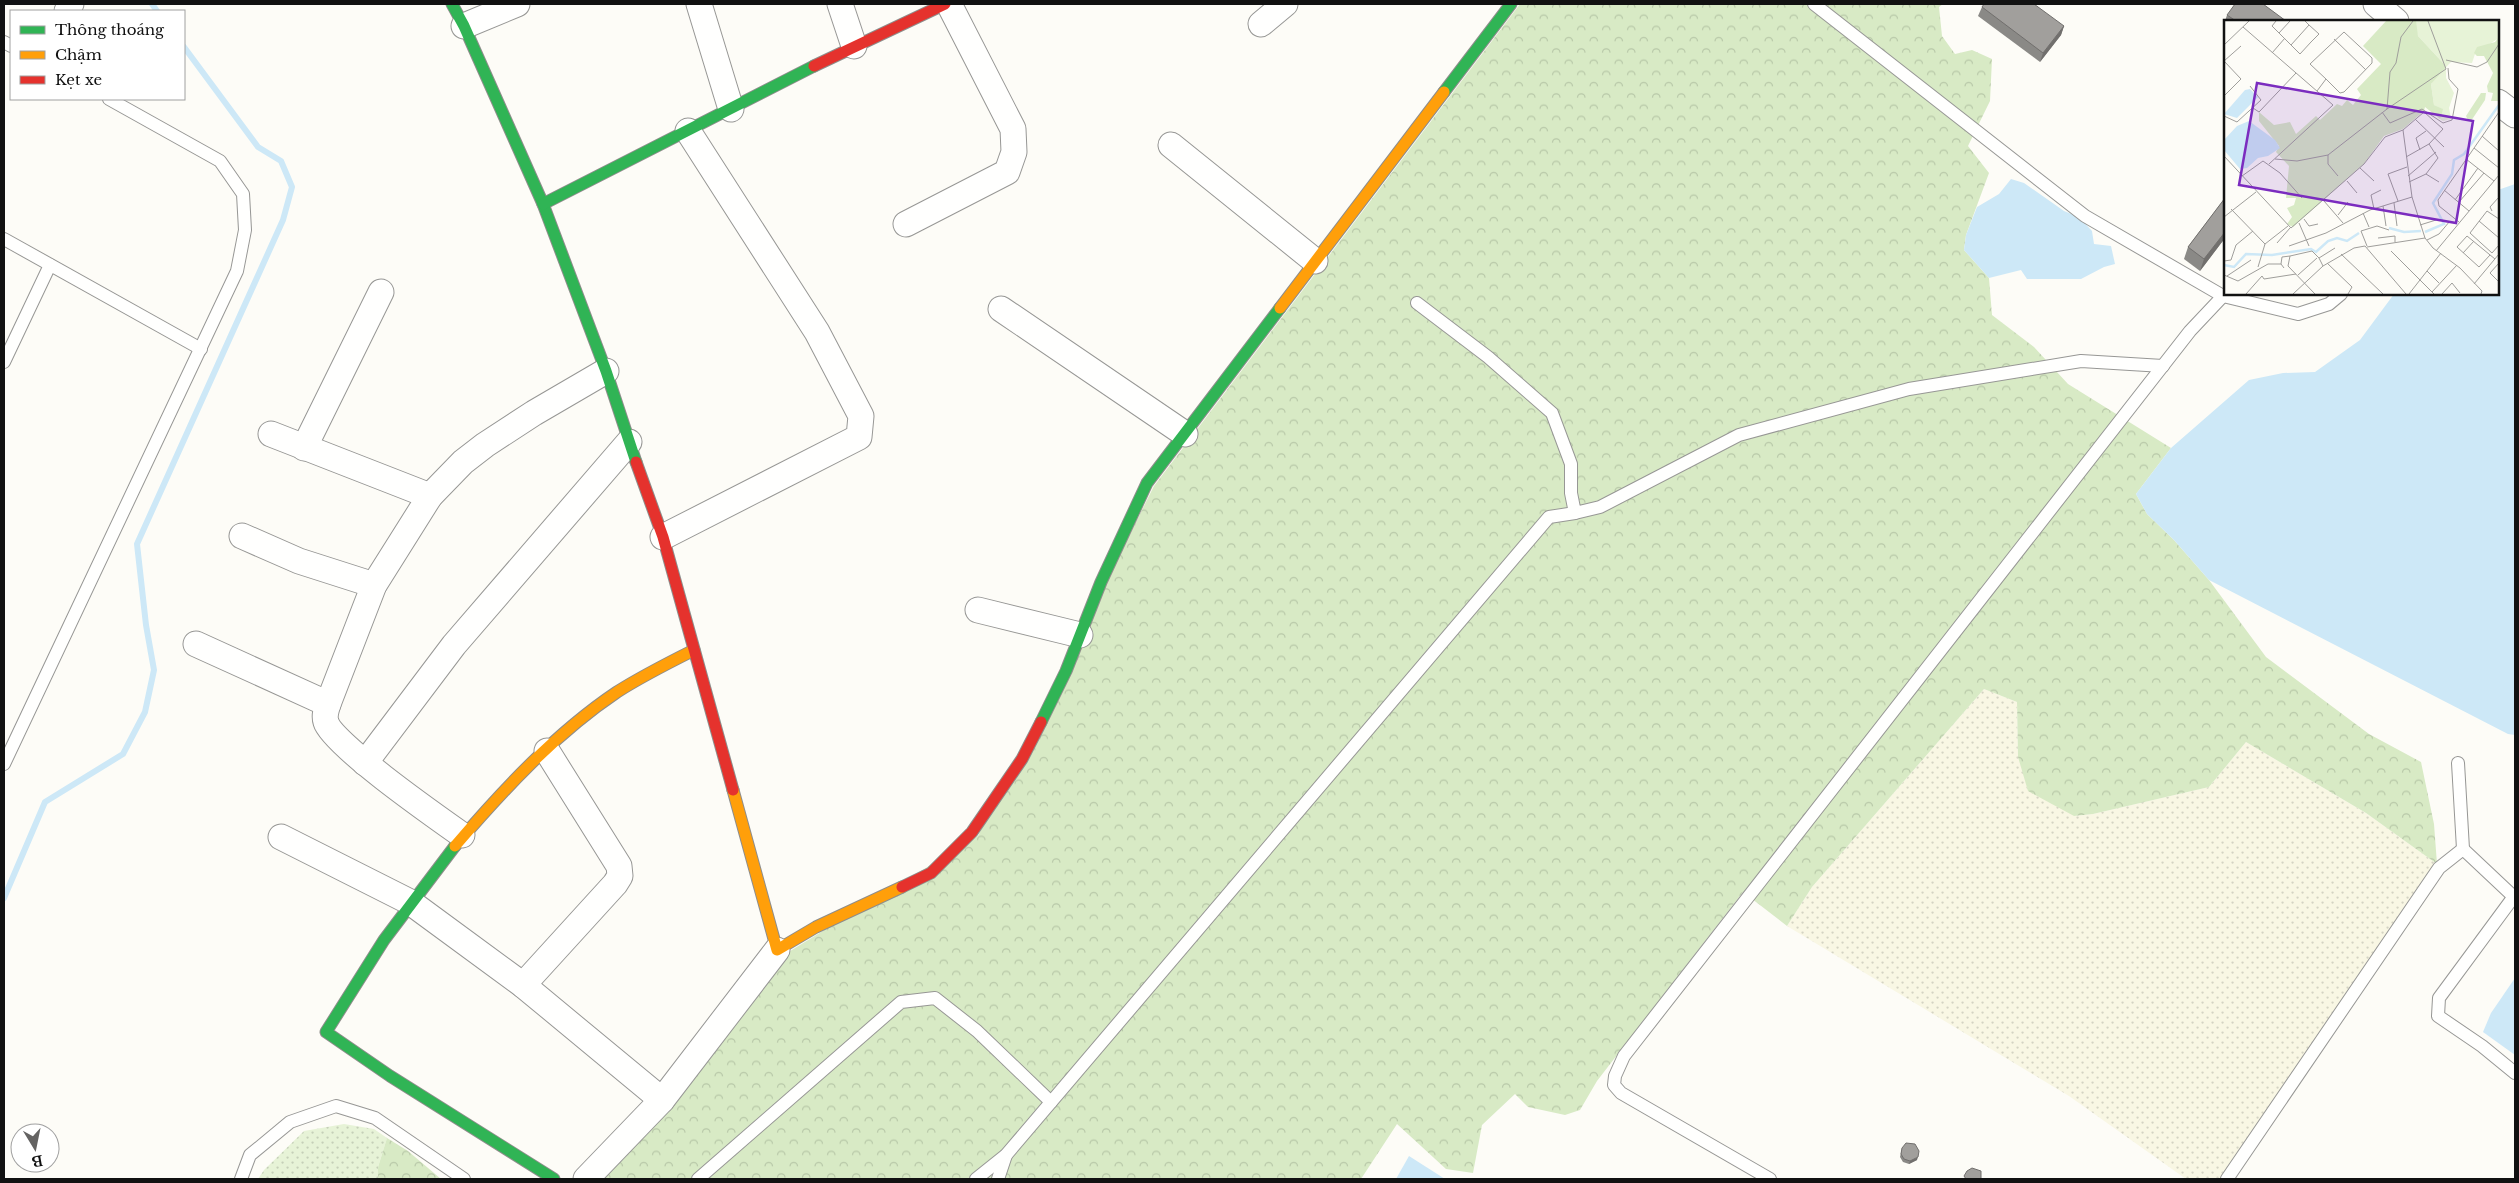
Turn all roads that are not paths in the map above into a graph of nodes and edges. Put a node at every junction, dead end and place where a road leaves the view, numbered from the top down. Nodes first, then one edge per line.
1 (452, 4) edge
2 (518, 4) edge
3 (700, 4) edge
4 (840, 4) edge
5 (947, 4) edge
6 (1284, 4) edge
7 (1510, 4) edge
8 (1814, 4) edge
9 (2376, 4) edge
10 (2395, 20) edge
11 (1260, 24) dead end
12 (464, 26) junction
13 (854, 46) junction
14 (111, 100) edge
15 (731, 109) junction
16 (688, 131) junction
17 (1170, 145) dead end
18 (543, 204) junction
19 (906, 224) dead end
20 (5, 242) edge
21 (1315, 261) junction
22 (50, 265) junction
23 (381, 292) dead end
24 (2340, 295) edge
25 (2223, 296) junction
26 (1417, 303) dead end
27 (1001, 309) dead end
28 (200, 349) junction
29 (4, 362) edge
30 (2163, 366) junction
31 (606, 371) junction
32 (271, 434) dead end
33 (1185, 434) junction
34 (629, 442) junction
35 (304, 448) junction
36 (430, 496) junction
37 (1575, 513) junction
38 (242, 536) dead end
39 (663, 537) junction
40 (374, 585) junction
41 (978, 610) dead end
42 (1080, 635) junction
43 (196, 644) dead end
44 (694, 650) junction
45 (328, 704) junction
46 (7, 746) edge
47 (547, 751) junction
48 (2458, 762) dead end
49 (365, 763) junction
50 (4, 764) edge
51 (462, 835) junction
52 (281, 837) dead end
53 (2463, 849) junction
54 (2514, 896) edge
55 (410, 902) junction
56 (777, 950) junction
57 (523, 984) junction
58 (2515, 1073) edge
59 (662, 1100) junction
60 (1051, 1102) junction
61 (1006, 1155) junction
62 (241, 1179) edge
63 (464, 1179) edge
64 (554, 1179) edge
65 (586, 1179) edge
66 (698, 1179) edge
67 (976, 1179) edge
68 (998, 1179) edge
69 (1770, 1179) edge
70 (2227, 1179) edge

1 - 12 street
2 - 12 street
3 - 15 street
4 - 13 street
5 - 13 street
5 - 19 street
6 - 11 street
7 - 21 street
8 - 25 lane
9 - 10 street
12 - 18 street
13 - 15 street
14 - 28 lane
15 - 16 street
16 - 18 street
16 - 39 street
17 - 21 street
18 - 31 street
20 - 22 lane
21 - 33 street
22 - 28 lane
22 - 29 lane
23 - 35 street
24 - 25 lane
25 - 30 lane
26 - 37 lane
27 - 33 street
28 - 46 lane
30 - 37 lane
30 - 69 lane
31 - 34 street
31 - 36 street
32 - 35 street
33 - 42 street
34 - 39 street
34 - 49 street
35 - 36 street
36 - 40 street
37 - 60 lane
38 - 40 street
39 - 44 street
40 - 45 street
41 - 42 street
42 - 56 street
43 - 45 street
44 - 47 street
44 - 56 street
45 - 49 street
46 - 50 lane
47 - 51 street
47 - 57 street
48 - 53 lane
49 - 51 street
51 - 55 street
52 - 55 street
53 - 54 lane
53 - 70 lane
54 - 58 lane
55 - 57 street
55 - 64 street
56 - 59 street
57 - 59 street
59 - 65 street
60 - 61 lane
60 - 66 lane
61 - 67 lane
61 - 68 lane
62 - 63 lane

